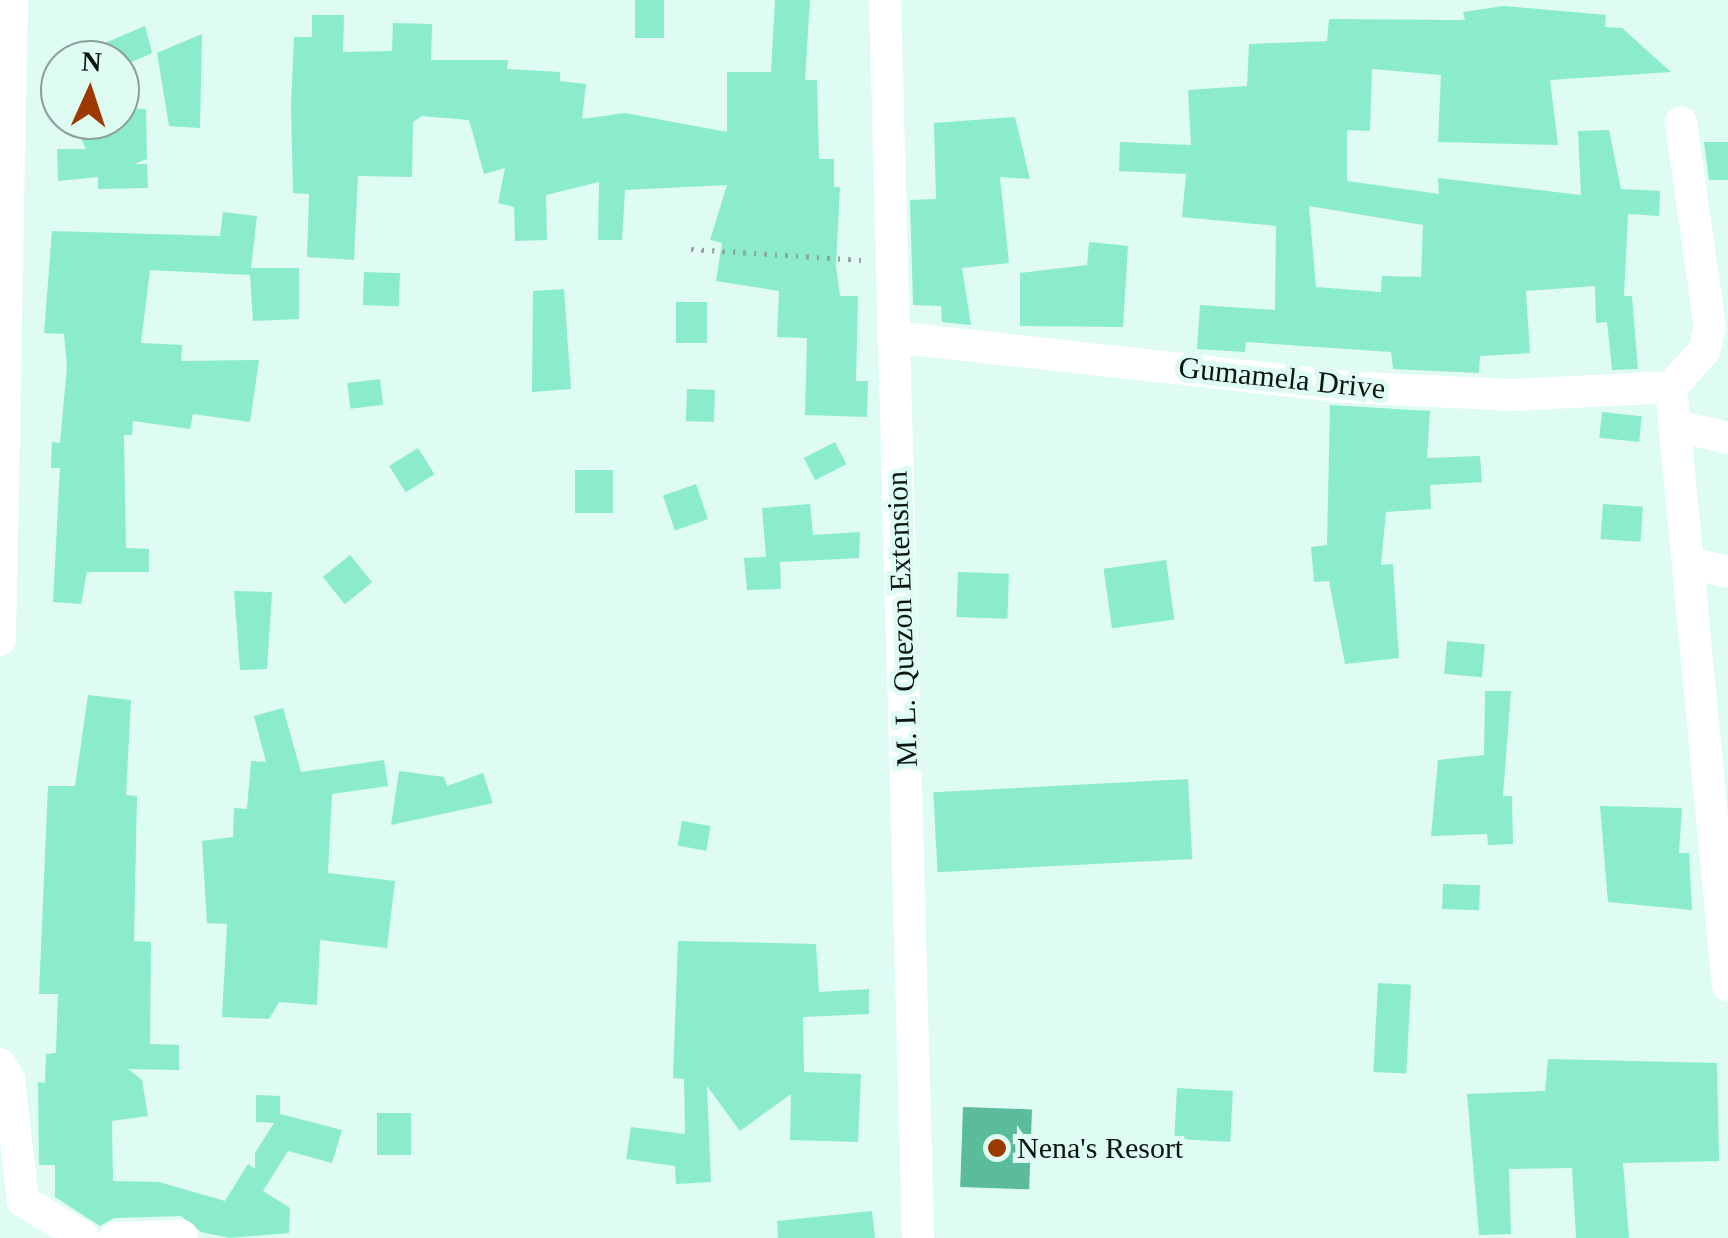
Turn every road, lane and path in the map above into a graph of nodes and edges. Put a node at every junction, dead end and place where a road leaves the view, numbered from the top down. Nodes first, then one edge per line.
1 (884, 0) edge
2 (8, 5) edge
3 (1681, 122) dead end
4 (691, 249) dead end
5 (890, 262) junction
6 (1718, 315) edge
7 (893, 336) junction
8 (1671, 387) junction
9 (1676, 426) junction
10 (1728, 438) edge
11 (2, 455) edge
12 (1689, 564) junction
13 (1728, 572) edge
14 (0, 640) edge
15 (1714, 676) edge
16 (1719, 784) edge
17 (1724, 905) edge
18 (1728, 985) edge
19 (0, 1064) edge
20 (182, 1236) dead end
21 (73, 1237) edge
22 (116, 1238) edge
23 (918, 1238) edge

1 - 5 street, M. L. Quezon Extension
2 - 11 street
3 - 6 street
4 - 5 path
5 - 7 street, M. L. Quezon Extension
6 - 8 street
7 - 8 street, Gumamela Drive
7 - 23 street, M. L. Quezon Extension
8 - 9 street
9 - 10 street
9 - 12 street
11 - 14 street
12 - 13 street
12 - 15 street
15 - 16 street
16 - 17 street
17 - 18 street
19 - 21 street
20 - 22 street

